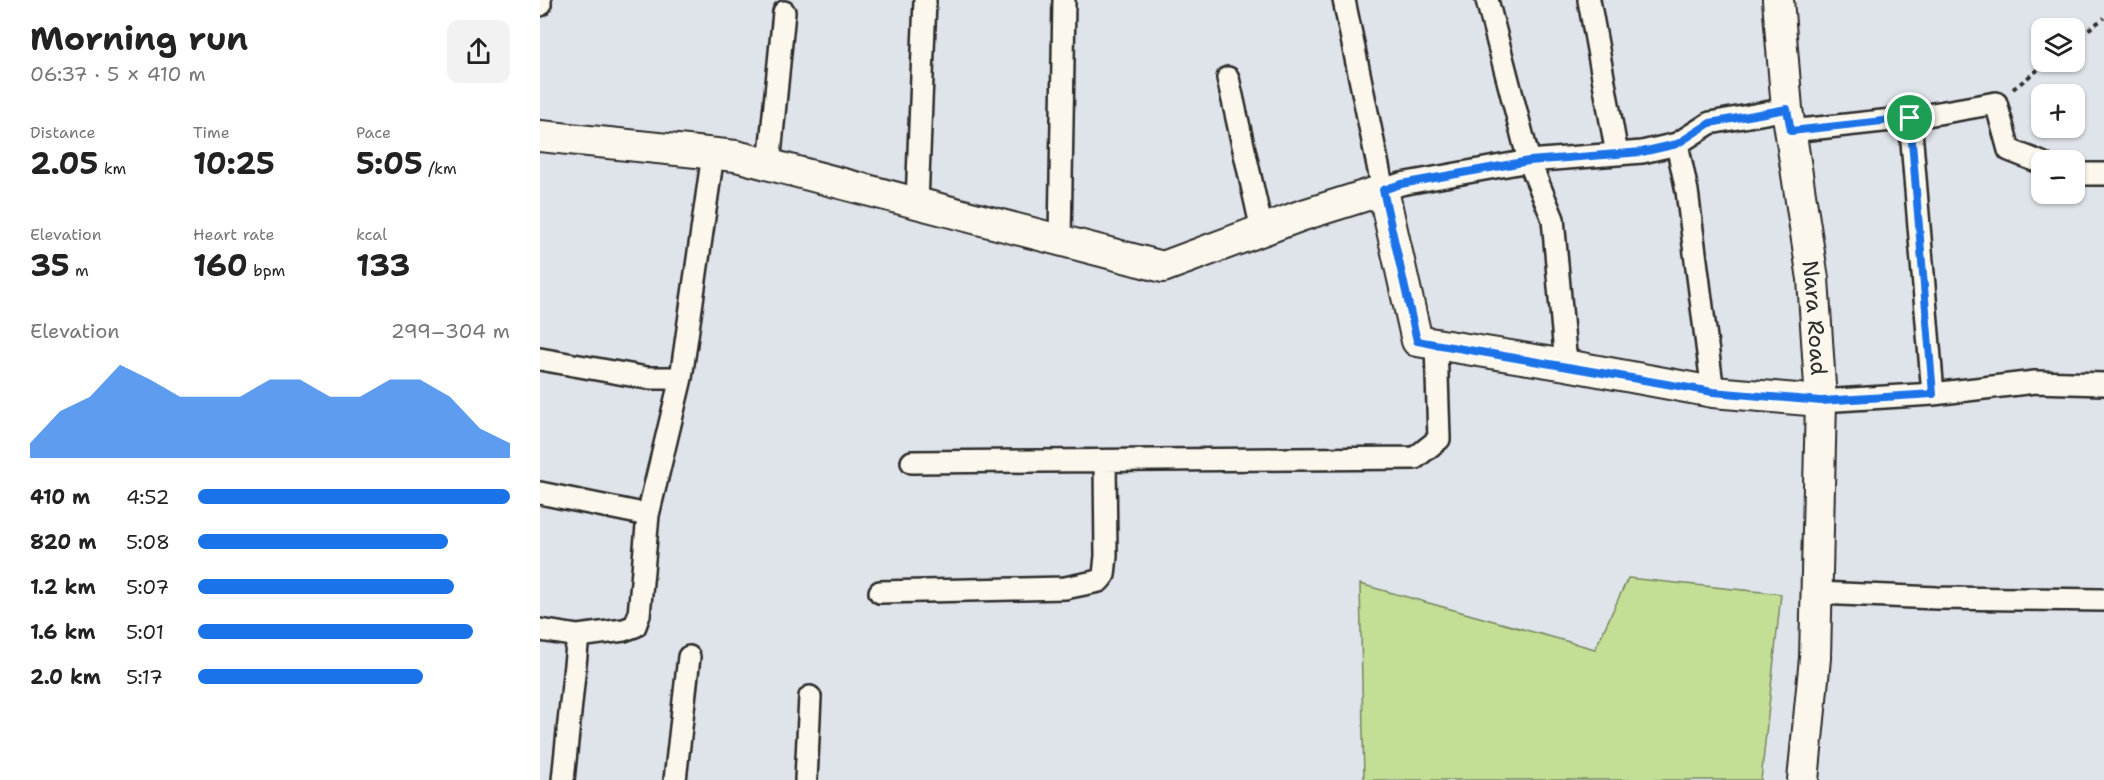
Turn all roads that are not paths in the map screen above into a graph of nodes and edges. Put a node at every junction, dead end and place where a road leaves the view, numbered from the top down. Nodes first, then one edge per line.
1 (540, 0) edge
2 (925, 0) edge
3 (1064, 0) edge
4 (1344, 0) edge
5 (1487, 0) edge
6 (1589, 0) edge
7 (1778, 0) edge
8 (540, 5) edge
9 (784, 12) dead end
10 (1228, 78) dead end
11 (1910, 118) junction
12 (1789, 120) junction
13 (540, 136) edge
14 (1677, 144) junction
15 (712, 154) junction
16 (1617, 154) junction
17 (2031, 159) edge
18 (1529, 161) junction
19 (769, 165) junction
20 (2085, 174) edge
21 (2104, 174) edge
22 (1383, 190) junction
23 (917, 203) junction
24 (1262, 230) junction
25 (1060, 240) junction
26 (1436, 343) junction
27 (540, 359) edge
28 (1566, 365) junction
29 (681, 378) junction
30 (2104, 384) edge
31 (1713, 392) junction
32 (1933, 394) junction
33 (1821, 401) junction
34 (1105, 461) junction
35 (912, 462) dead end
36 (540, 493) edge
37 (648, 515) junction
38 (880, 592) dead end
39 (1817, 593) junction
40 (2104, 600) edge
41 (540, 630) edge
42 (578, 636) junction
43 (690, 657) dead end
44 (810, 697) dead end
45 (563, 780) edge
46 (675, 780) edge
47 (806, 780) edge
48 (1803, 780) edge

1 - 8 street
2 - 23 street
3 - 25 street
4 - 22 street
5 - 18 street
6 - 16 street
7 - 12 street, Nara Road
9 - 19 street
10 - 24 street
11 - 12 street
11 - 17 street
11 - 32 street
12 - 14 street
12 - 33 street, Nara Road
13 - 15 street
14 - 16 street
14 - 31 street
15 - 19 street
15 - 29 street
16 - 18 street
18 - 22 street
18 - 28 street
19 - 23 street
20 - 21 street
22 - 24 street
22 - 26 street
23 - 25 street
24 - 25 street
26 - 28 street
26 - 34 street
27 - 29 street
28 - 31 street
29 - 37 street
30 - 32 street
31 - 33 street
32 - 33 street
33 - 39 street, Nara Road
34 - 35 street
34 - 38 street
36 - 37 street
37 - 42 street
39 - 40 street
39 - 48 street, Nara Road
41 - 42 street
42 - 45 street
43 - 46 street
44 - 47 street

